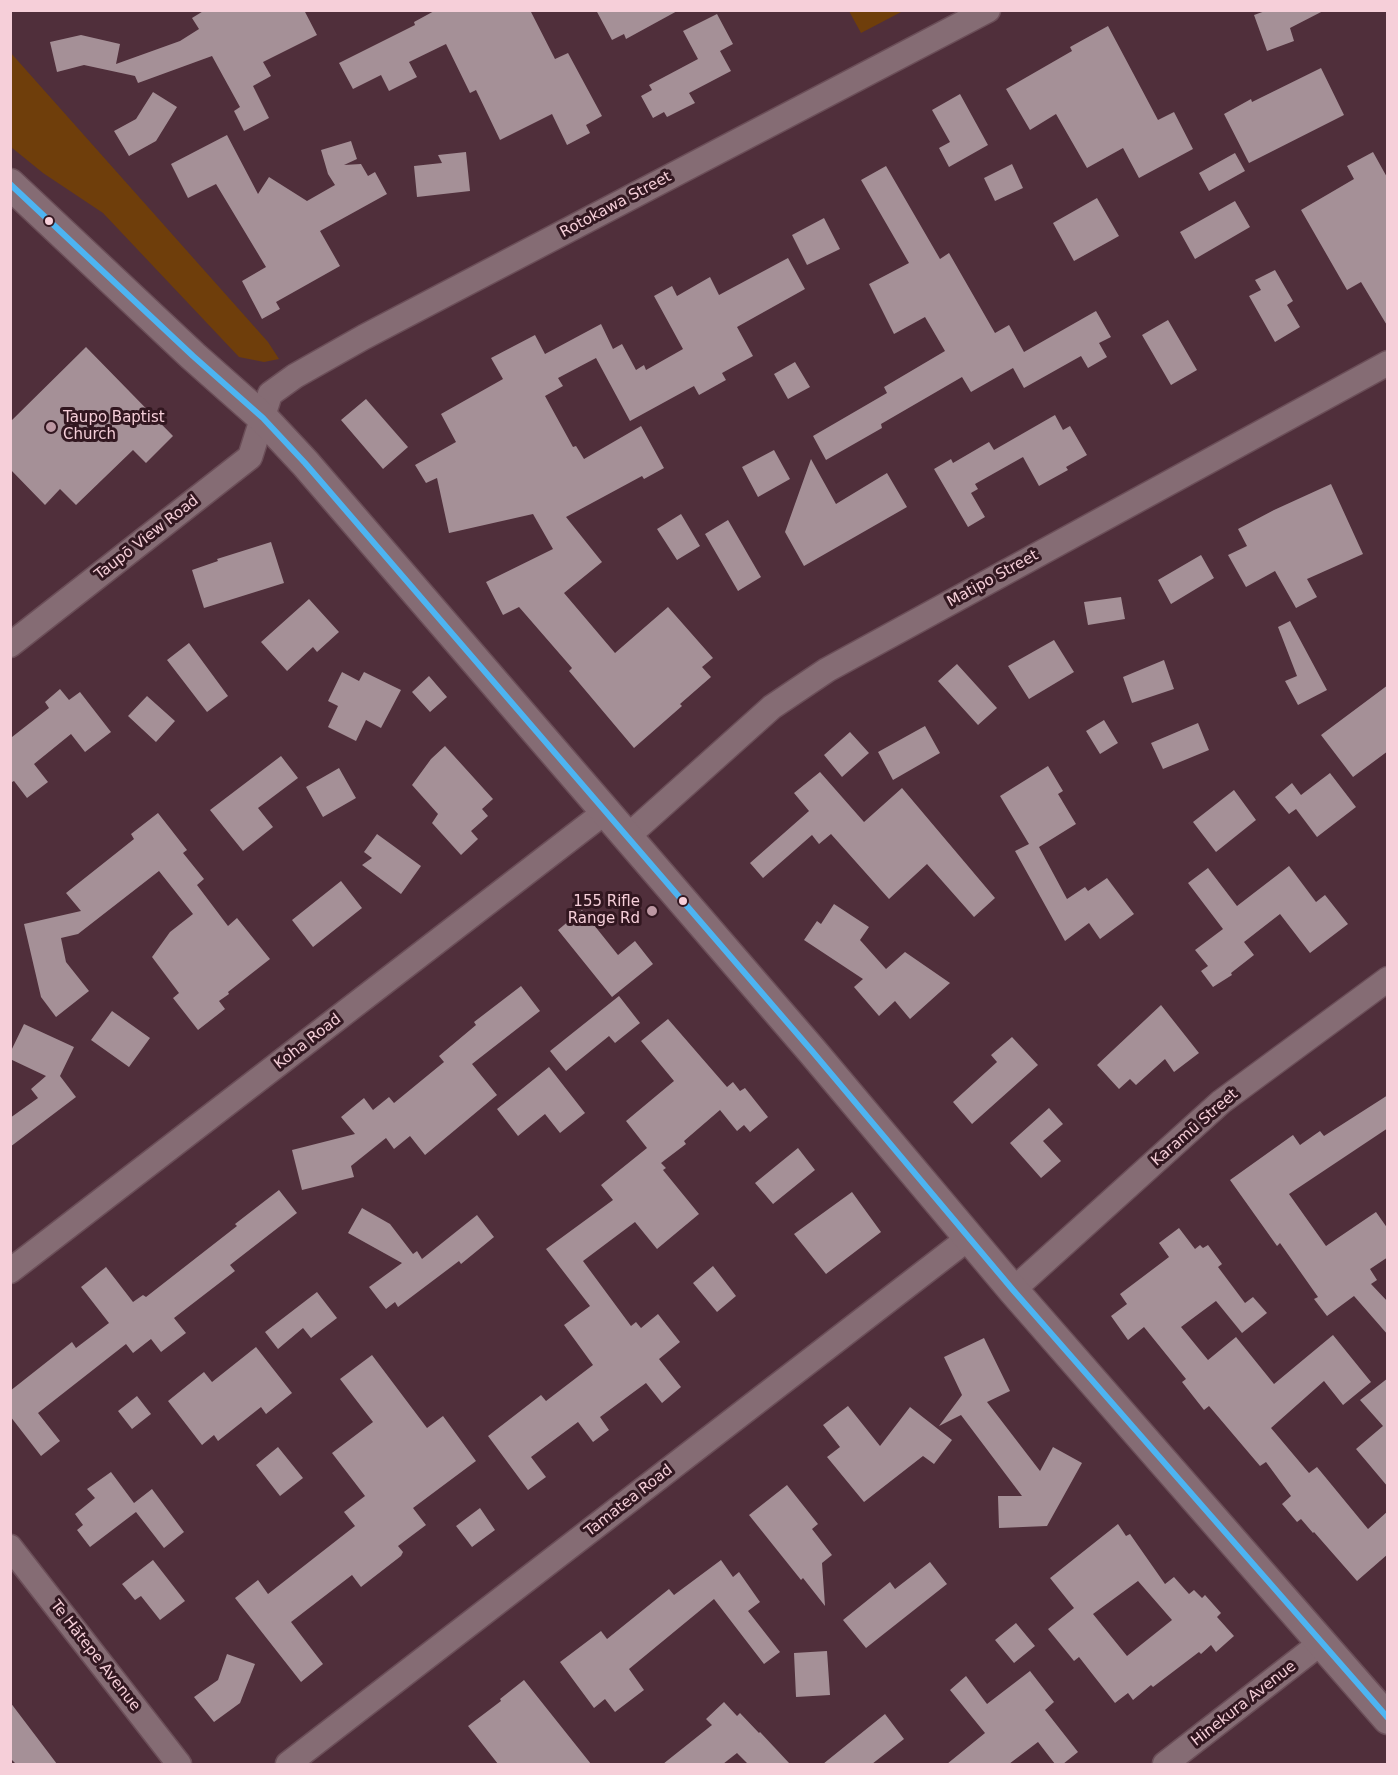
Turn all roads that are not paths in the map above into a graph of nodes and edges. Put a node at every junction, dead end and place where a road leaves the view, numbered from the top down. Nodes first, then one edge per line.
1 (988, 10) edge
2 (10, 184) edge
3 (1388, 363) edge
4 (263, 418) junction
5 (10, 645) edge
6 (605, 812) junction
7 (627, 837) junction
8 (1388, 980) edge
9 (970, 1237) junction
10 (10, 1271) edge
11 (1013, 1290) junction
12 (10, 1546) edge
13 (1322, 1642) junction
14 (1388, 1719) edge
15 (179, 1764) edge
16 (288, 1764) edge
17 (1165, 1764) edge

1 - 4 street, Rotokawa Street
2 - 4 street
3 - 7 street, Matipo Street
4 - 5 street, Taupō View Road
4 - 6 street
6 - 7 street
6 - 10 street, Koha Road
7 - 9 street
8 - 11 street, Karamū Street
9 - 11 street
9 - 16 street, Tamatea Road
11 - 13 street
12 - 15 street, Te Hātepe Avenue
13 - 14 street
13 - 17 street, Hinekura Avenue

